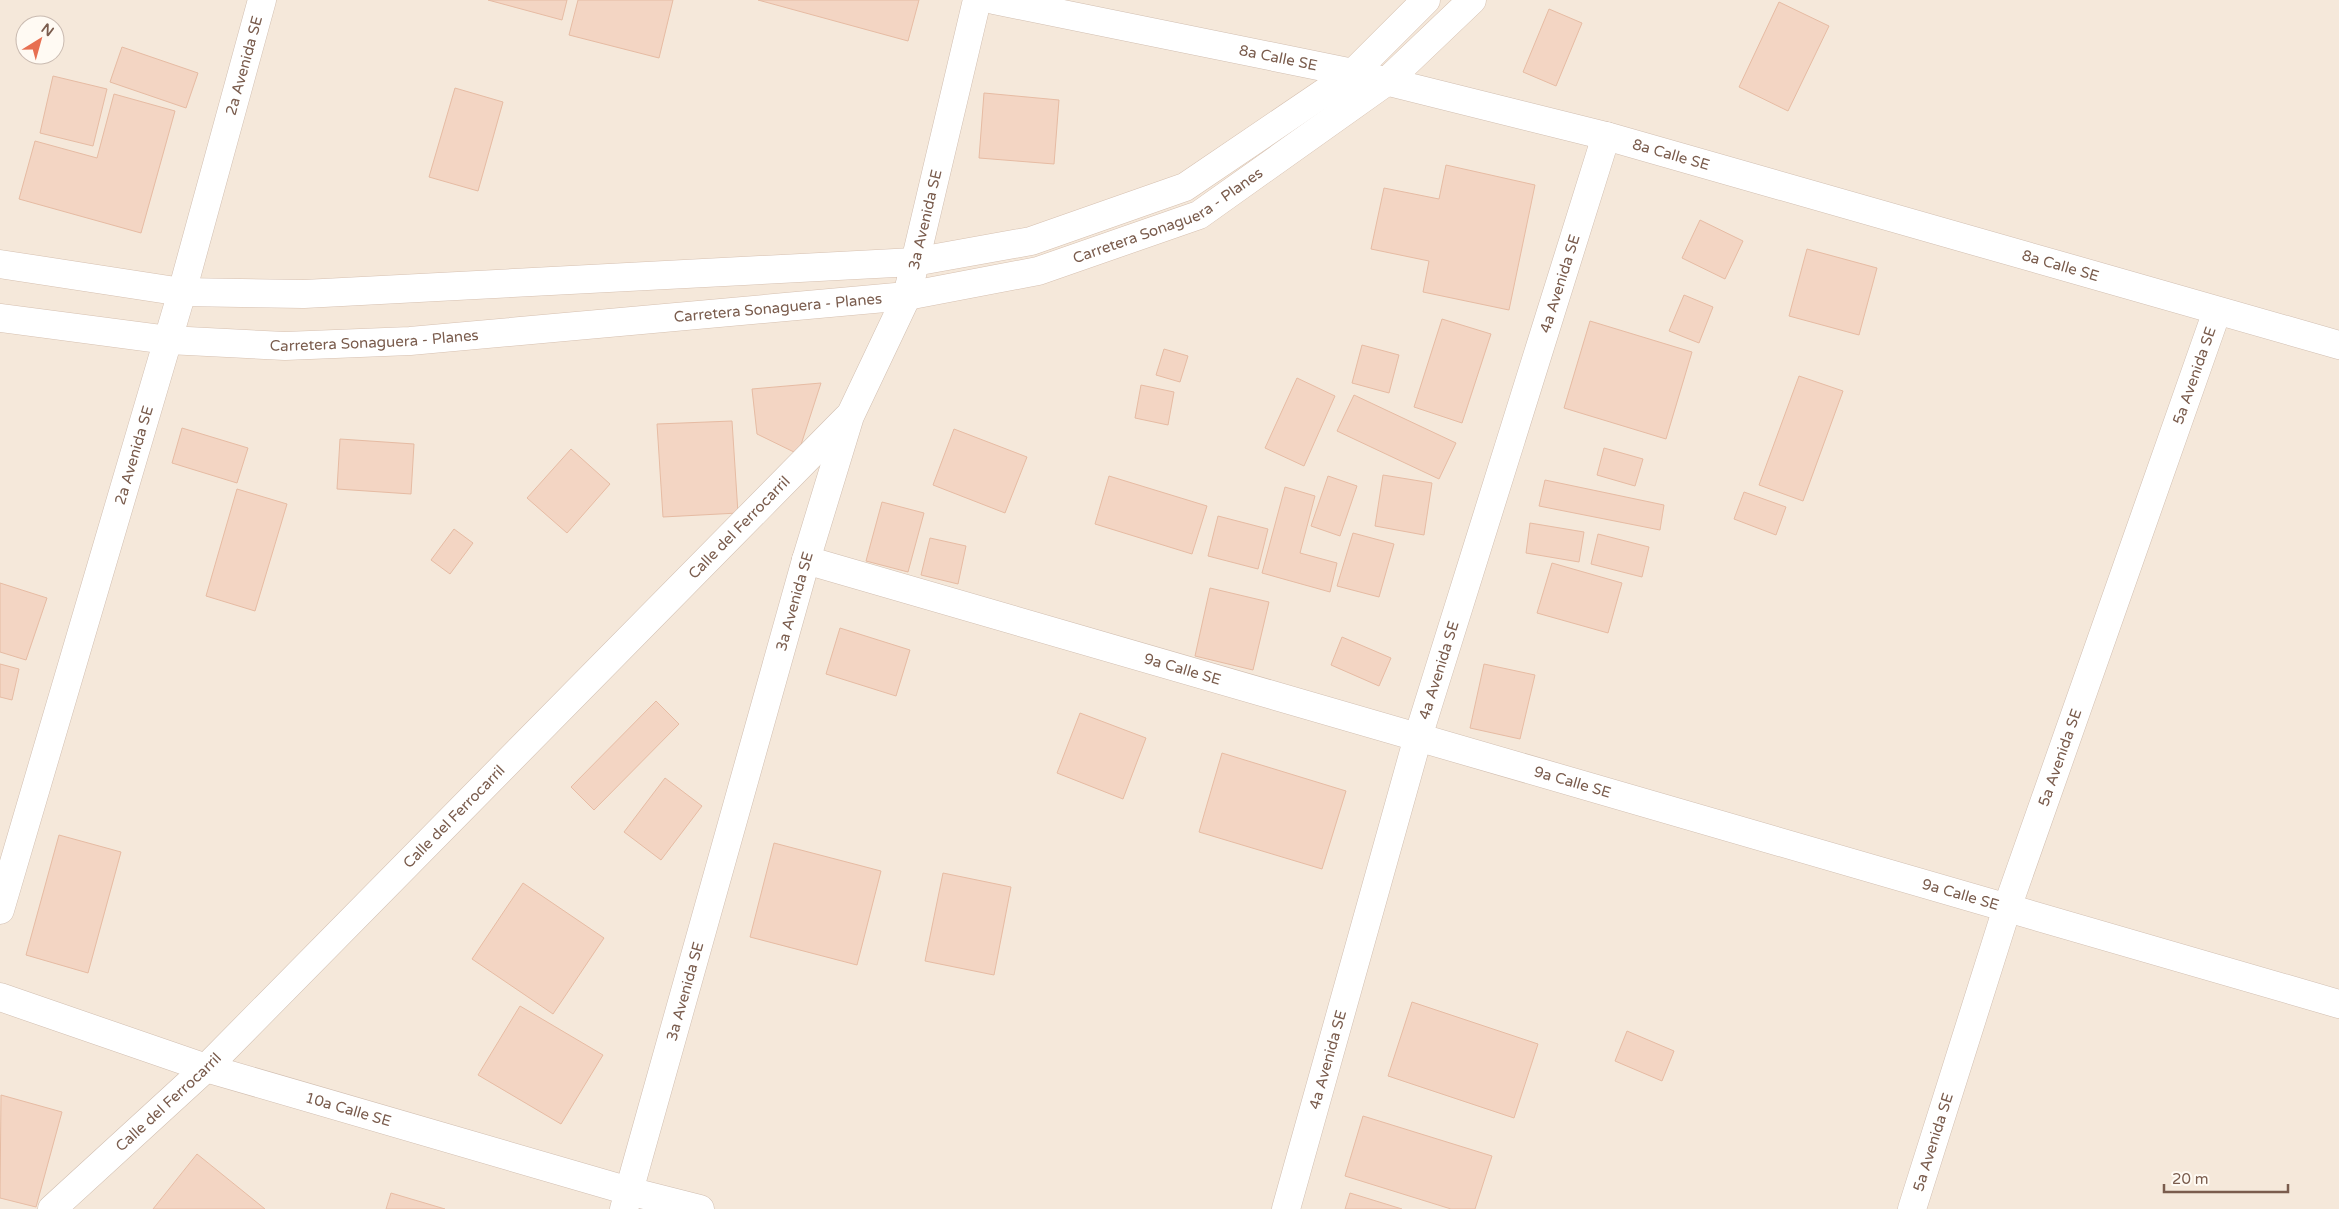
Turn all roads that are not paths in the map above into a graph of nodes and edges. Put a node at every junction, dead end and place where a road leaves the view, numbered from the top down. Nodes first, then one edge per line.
1 (262, 0) edge
2 (977, 0) edge
3 (994, 0) edge
4 (1426, 0) edge
5 (1472, 0) edge
6 (1353, 73) junction
7 (1386, 82) junction
8 (1606, 136) junction
9 (914, 262) junction
10 (0, 264) edge
11 (182, 292) junction
12 (907, 296) junction
13 (2217, 311) junction
14 (0, 318) edge
15 (168, 340) junction
16 (2339, 345) edge
17 (850, 416) junction
18 (806, 560) junction
19 (1418, 737) junction
20 (2007, 908) junction
21 (0, 910) edge
22 (0, 997) edge
23 (2339, 1004) edge
24 (206, 1068) junction
25 (626, 1200) edge
26 (52, 1209) edge
27 (700, 1209) edge
28 (1286, 1209) edge
29 (1912, 1209) edge

1 - 11 street, 2a Avenida SE
2 - 9 street, 3a Avenida SE
3 - 6 street, 8a Calle SE
4 - 6 street, Carretera Sonaguera - Planes
5 - 7 street, Carretera Sonaguera - Planes
6 - 7 street, 8a Calle SE
6 - 9 street, Carretera Sonaguera - Planes
7 - 8 street, 8a Calle SE
7 - 12 street, Carretera Sonaguera - Planes
8 - 13 street, 8a Calle SE
8 - 19 street, 4a Avenida SE
9 - 11 street, Carretera Sonaguera - Planes
9 - 12 street, 3a Avenida SE
10 - 11 street, Carretera Sonaguera - Planes
11 - 15 street, 2a Avenida SE
12 - 15 street, Carretera Sonaguera - Planes
12 - 17 street, 3a Avenida SE
13 - 16 street, 8a Calle SE
13 - 20 street, 5a Avenida SE
14 - 15 street, Carretera Sonaguera - Planes
15 - 21 street, 2a Avenida SE
17 - 18 street, 3a Avenida SE
17 - 24 street, Calle del Ferrocarril
18 - 19 street, 9a Calle SE
18 - 25 street, 3a Avenida SE
19 - 20 street, 9a Calle SE
19 - 28 street, 4a Avenida SE
20 - 23 street, 9a Calle SE
20 - 29 street, 5a Avenida SE
22 - 24 street, 10a Calle SE
24 - 25 street, 10a Calle SE
24 - 26 street, Calle del Ferrocarril
25 - 27 street, 10a Calle SE

